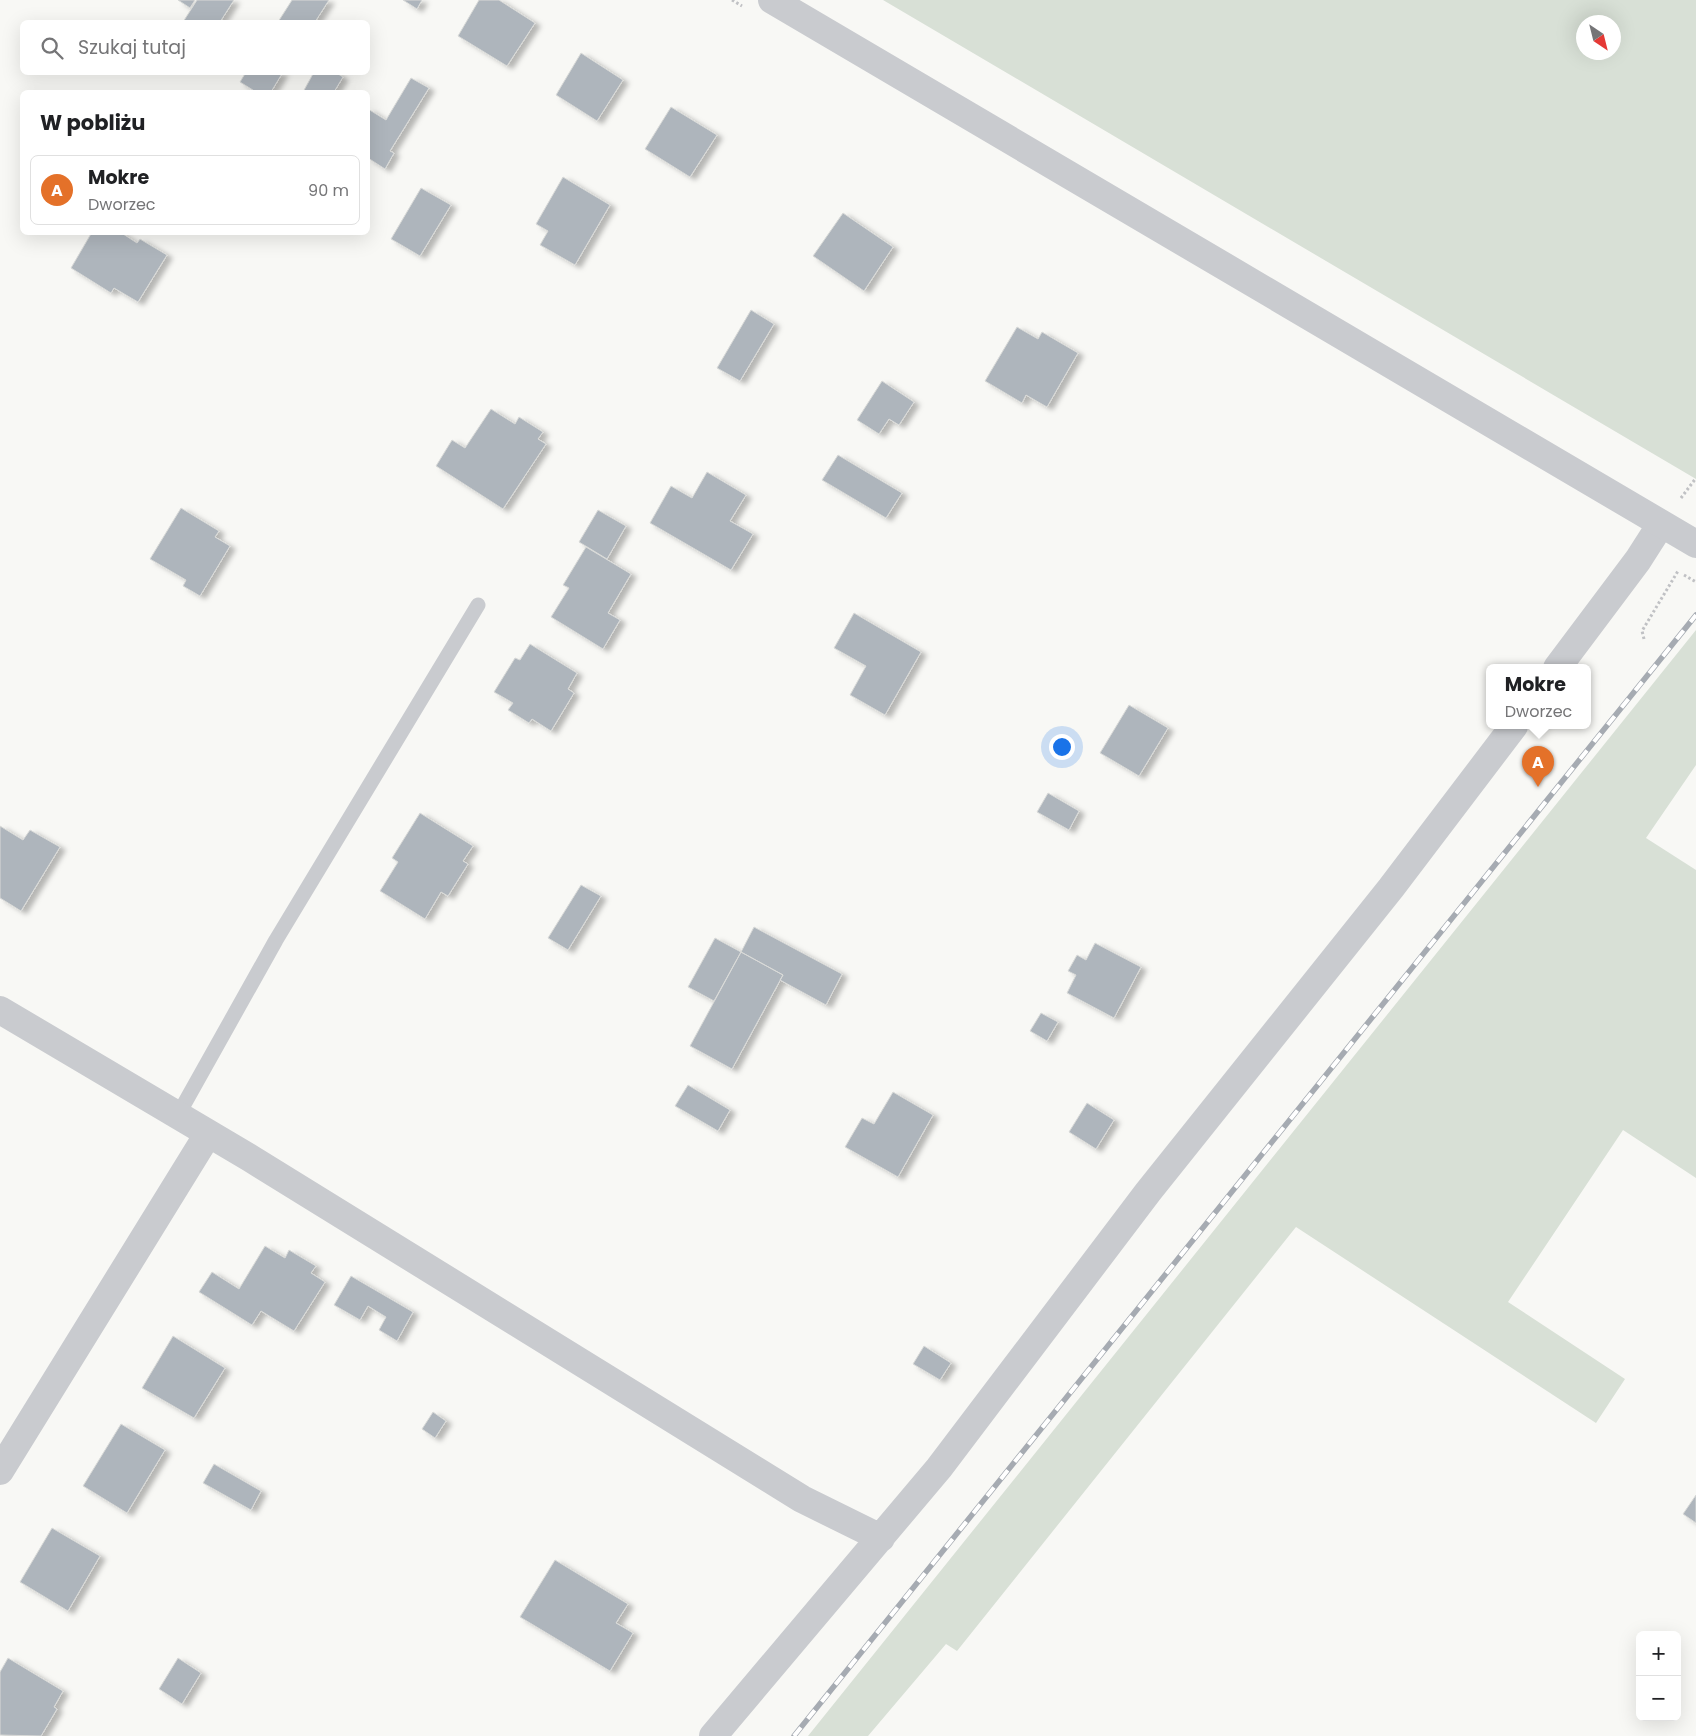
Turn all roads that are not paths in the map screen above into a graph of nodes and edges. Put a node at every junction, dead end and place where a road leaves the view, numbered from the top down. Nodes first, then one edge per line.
1 (772, 0) edge
2 (1661, 524) junction
3 (1696, 544) edge
4 (478, 605) dead end
5 (1560, 664) edge
6 (1512, 729) edge
7 (0, 1010) edge
8 (178, 1115) junction
9 (208, 1134) junction
10 (0, 1471) edge
11 (882, 1538) junction
12 (712, 1736) edge

1 - 2 street
2 - 3 street
2 - 5 street
4 - 8 lane
6 - 11 street
7 - 8 street
8 - 9 street
9 - 10 street
9 - 11 street
11 - 12 street

